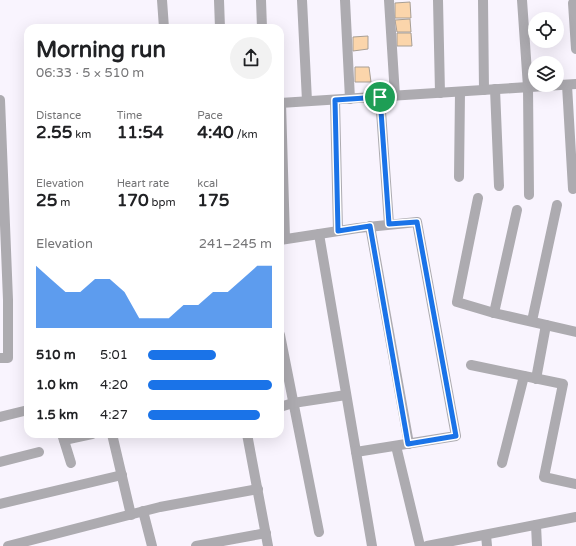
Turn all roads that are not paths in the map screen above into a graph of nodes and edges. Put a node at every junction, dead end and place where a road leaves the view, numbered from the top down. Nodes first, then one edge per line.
1 (162, 0) edge
2 (219, 0) edge
3 (261, 0) edge
4 (302, 0) edge
5 (346, 0) edge
6 (389, 0) edge
7 (438, 0) edge
8 (483, 0) edge
9 (522, 0) edge
10 (573, 3) dead end
11 (164, 24) edge
12 (220, 24) edge
13 (262, 24) edge
14 (576, 48) edge
15 (572, 84) edge
16 (528, 87) joint
17 (490, 90) junction
18 (460, 92) junction
19 (528, 92) edge
20 (440, 93) junction
21 (395, 96) junction
22 (380, 97) junction
23 (350, 99) junction
24 (0, 100) edge
25 (335, 100) junction
26 (307, 102) junction
27 (284, 103) edge
28 (459, 177) dead end
29 (499, 186) dead end
30 (573, 189) dead end
31 (529, 195) dead end
32 (478, 198) dead end
33 (557, 205) dead end
34 (2, 208) edge
35 (517, 210) dead end
36 (389, 224) junction
37 (370, 226) junction
38 (338, 231) junction
39 (319, 234) junction
40 (284, 240) edge
41 (4, 300) edge
42 (494, 313) junction
43 (532, 321) junction
44 (546, 325) junction
45 (575, 329) edge
46 (284, 356) edge
47 (0, 358) edge
48 (471, 365) dead end
49 (524, 376) junction
50 (536, 378) junction
51 (346, 395) junction
52 (293, 403) junction
53 (284, 406) edge
54 (24, 411) edge
55 (0, 417) edge
56 (63, 438) edge
57 (113, 438) edge
58 (248, 438) edge
59 (408, 444) junction
60 (396, 446) junction
61 (39, 452) dead end
62 (356, 452) junction
63 (0, 462) edge
64 (71, 463) dead end
65 (502, 463) dead end
66 (122, 475) junction
67 (576, 484) edge
68 (258, 489) junction
69 (0, 504) edge
70 (143, 511) junction
71 (131, 514) junction
72 (576, 517) edge
73 (536, 525) junction
74 (319, 532) dead end
75 (266, 533) junction
76 (486, 535) junction
77 (8, 546) edge
78 (152, 546) edge
79 (196, 546) edge
80 (268, 546) edge
81 (372, 546) edge
82 (420, 546) edge
83 (427, 546) edge
84 (487, 546) edge
85 (537, 546) edge

1 - 11 street
2 - 12 street
3 - 13 street
4 - 26 street
5 - 23 street
6 - 21 street
7 - 20 street
8 - 17 street
9 - 16 street
10 - 14 street
15 - 30 street
16 - 17 street
17 - 18 street
17 - 29 street
18 - 20 street
18 - 28 street
19 - 31 street
20 - 21 street
21 - 22 street
22 - 23 street
22 - 36 street
23 - 25 street
24 - 34 street
25 - 26 street
25 - 38 street
26 - 27 street
32 - 42 street
33 - 43 street
34 - 41 street
35 - 42 street
36 - 37 street
36 - 59 street
37 - 38 street
37 - 59 street
38 - 39 street
39 - 40 street
39 - 51 street
41 - 47 street
42 - 43 street
43 - 44 street
44 - 45 street
44 - 50 street
46 - 52 street
48 - 49 street
49 - 50 street
49 - 65 street
50 - 67 street
51 - 52 street
51 - 62 street
52 - 53 street
52 - 74 street
54 - 55 street
56 - 64 street
57 - 66 street
58 - 68 street
59 - 60 street
60 - 62 street
60 - 82 street
61 - 63 street
62 - 81 street
66 - 69 street
66 - 71 street
68 - 70 street
68 - 75 street
70 - 71 street
70 - 78 street
71 - 77 street
72 - 73 street
73 - 76 street
73 - 85 street
75 - 79 street
75 - 80 street
76 - 83 street
76 - 84 street

